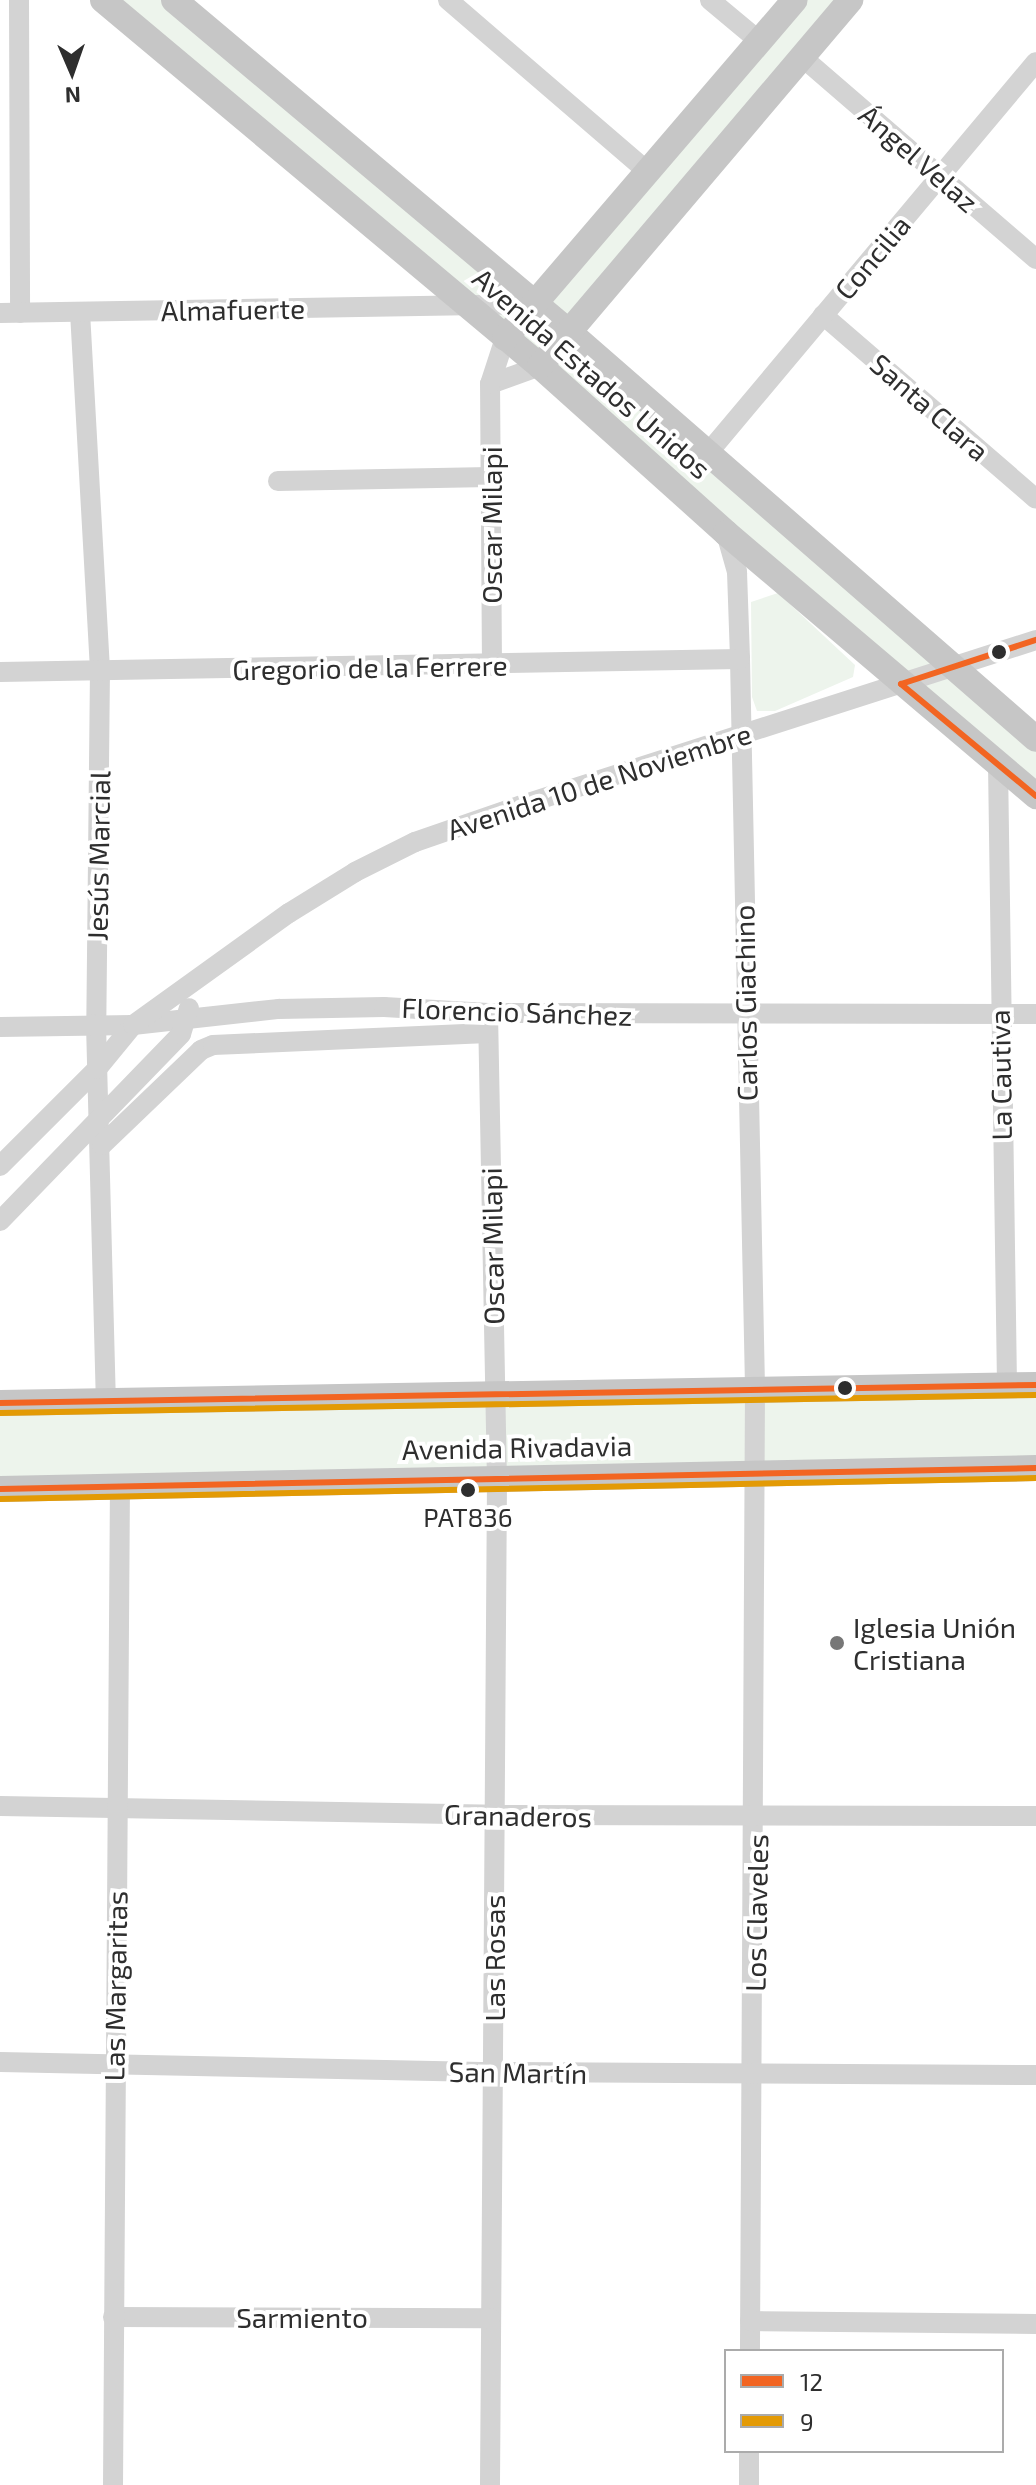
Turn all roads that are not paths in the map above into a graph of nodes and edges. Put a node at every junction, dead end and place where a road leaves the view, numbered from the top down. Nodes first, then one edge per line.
1 (19, 0) edge
2 (103, 0) edge
3 (174, 0) edge
4 (448, 0) edge
5 (710, 0) edge
6 (795, 0) edge
7 (850, 0) edge
8 (759, 41) junction
9 (802, 57) junction
10 (1036, 62) edge
11 (648, 172) junction
12 (940, 176) junction
13 (1036, 259) edge
14 (535, 304) junction
15 (466, 305) junction
16 (80, 312) junction
17 (10, 313) edge
18 (823, 315) junction
19 (569, 332) junction
20 (505, 338) junction
21 (540, 366) junction
22 (490, 384) junction
23 (708, 453) junction
24 (490, 477) junction
25 (278, 481) dead end
26 (1036, 499) edge
27 (726, 533) junction
28 (1036, 640) edge
29 (740, 659) junction
30 (492, 666) junction
31 (953, 667) junction
32 (100, 669) junction
33 (0, 672) edge
34 (901, 684) junction
35 (739, 735) junction
36 (1036, 739) edge
37 (998, 764) junction
38 (1036, 796) edge
39 (192, 984) junction
40 (1036, 1014) edge
41 (999, 1015) junction
42 (189, 1016) junction
43 (745, 1016) junction
44 (488, 1023) junction
45 (96, 1024) junction
46 (133, 1025) junction
47 (0, 1027) edge
48 (97, 1069) junction
49 (101, 1115) junction
50 (102, 1145) junction
51 (0, 1166) edge
52 (0, 1221) edge
53 (1036, 1385) edge
54 (1007, 1386) junction
55 (755, 1389) junction
56 (495, 1395) junction
57 (106, 1401) junction
58 (0, 1403) edge
59 (1036, 1468) edge
60 (755, 1475) junction
61 (497, 1480) junction
62 (120, 1487) junction
63 (0, 1489) edge
64 (0, 1806) edge
65 (117, 1810) junction
66 (495, 1815) junction
67 (1036, 1816) edge
68 (757, 1818) junction
69 (0, 2062) edge
70 (114, 2063) junction
71 (493, 2072) junction
72 (754, 2074) junction
73 (1036, 2075) edge
74 (113, 2317) junction
75 (490, 2318) junction
76 (750, 2321) junction
77 (1036, 2324) edge
78 (750, 2349) edge
79 (749, 2453) edge
80 (113, 2485) edge
81 (490, 2485) edge
82 (749, 2485) edge

1 - 17 street
2 - 15 main road, Avenida Estados Unidos
3 - 14 main road, Avenida Estados Unidos
4 - 11 street
5 - 8 street
6 - 8 main road
7 - 9 main road
8 - 11 main road
9 - 12 street, Ángel Velaz
9 - 19 main road
10 - 12 street, Concilia
11 - 14 main road
12 - 13 street, Ángel Velaz
12 - 18 street, Concilia
14 - 15 street, Almafuerte
14 - 19 main road, Avenida Estados Unidos
14 - 20 main road
15 - 16 street, Almafuerte
15 - 20 main road, Avenida Estados Unidos
16 - 17 street, Almafuerte
16 - 32 street, Jesús Marcial
18 - 23 street, Concilia
18 - 26 street, Santa Clara
19 - 21 main road
19 - 23 main road, Avenida Estados Unidos
20 - 21 main road, Avenida Estados Unidos
20 - 22 street, Oscar Milapi
21 - 22 street
21 - 27 main road, Avenida Estados Unidos
22 - 24 street, Oscar Milapi
23 - 31 main road, Avenida Estados Unidos
24 - 25 street
24 - 30 street, Oscar Milapi
27 - 29 street, Carlos Giachino
27 - 34 main road, Avenida Estados Unidos
28 - 31 street, Avenida 10 de Noviembre
29 - 30 street, Gregorio de la Ferrere
29 - 35 street, Carlos Giachino
30 - 32 street, Gregorio de la Ferrere
31 - 34 street, Avenida 10 de Noviembre
31 - 36 main road, Avenida Estados Unidos
32 - 33 street, Gregorio de la Ferrere
32 - 45 street, Jesús Marcial
34 - 35 street, Avenida 10 de Noviembre
34 - 37 main road, Avenida Estados Unidos
35 - 39 street, Avenida 10 de Noviembre
35 - 43 street, Carlos Giachino
37 - 38 main road, Avenida Estados Unidos
37 - 41 street, La Cautiva
39 - 42 street
39 - 46 street, Avenida 10 de Noviembre
40 - 41 street, Florencio Sánchez
41 - 43 street, Florencio Sánchez
41 - 54 street, La Cautiva
42 - 44 street, Florencio Sánchez
42 - 46 street, Florencio Sánchez
42 - 49 street
43 - 44 street, Florencio Sánchez
43 - 55 street, Carlos Giachino
44 - 50 street
44 - 56 street, Oscar Milapi
45 - 46 street, Florencio Sánchez
45 - 47 street, Florencio Sánchez
45 - 48 street, Jesús Marcial
46 - 48 street, Avenida 10 de Noviembre
48 - 49 street, Jesús Marcial
48 - 51 street, Avenida 10 de Noviembre
49 - 50 street, Jesús Marcial
49 - 52 street
50 - 57 street, Jesús Marcial
53 - 54 main road, Avenida Rivadavia
54 - 55 main road, Avenida Rivadavia
55 - 56 main road, Avenida Rivadavia
55 - 60 street, Carlos Giachino
56 - 57 main road, Avenida Rivadavia
56 - 61 street, Oscar Milapi
57 - 58 main road, Avenida Rivadavia
59 - 60 main road, Avenida Rivadavia
60 - 61 main road, Avenida Rivadavia
60 - 68 street, Los Claveles
61 - 62 main road, Avenida Rivadavia
61 - 66 street, Las Rosas
62 - 63 main road, Avenida Rivadavia
62 - 65 street, Las Margaritas
64 - 65 street, Granaderos
65 - 66 street, Granaderos
65 - 70 street, Las Margaritas
66 - 68 street, Granaderos
66 - 71 street, Las Rosas
67 - 68 street, Granaderos
68 - 72 street, Los Claveles
69 - 70 street, San Martín
70 - 71 street, San Martín
70 - 74 street, Las Margaritas
71 - 72 street, San Martín
71 - 75 street, Las Rosas
72 - 73 street, San Martín
72 - 76 street, Los Claveles
74 - 75 street, Sarmiento
74 - 80 street, Las Margaritas
75 - 81 street, Las Rosas
76 - 77 street
76 - 78 street, Los Claveles
79 - 82 street

